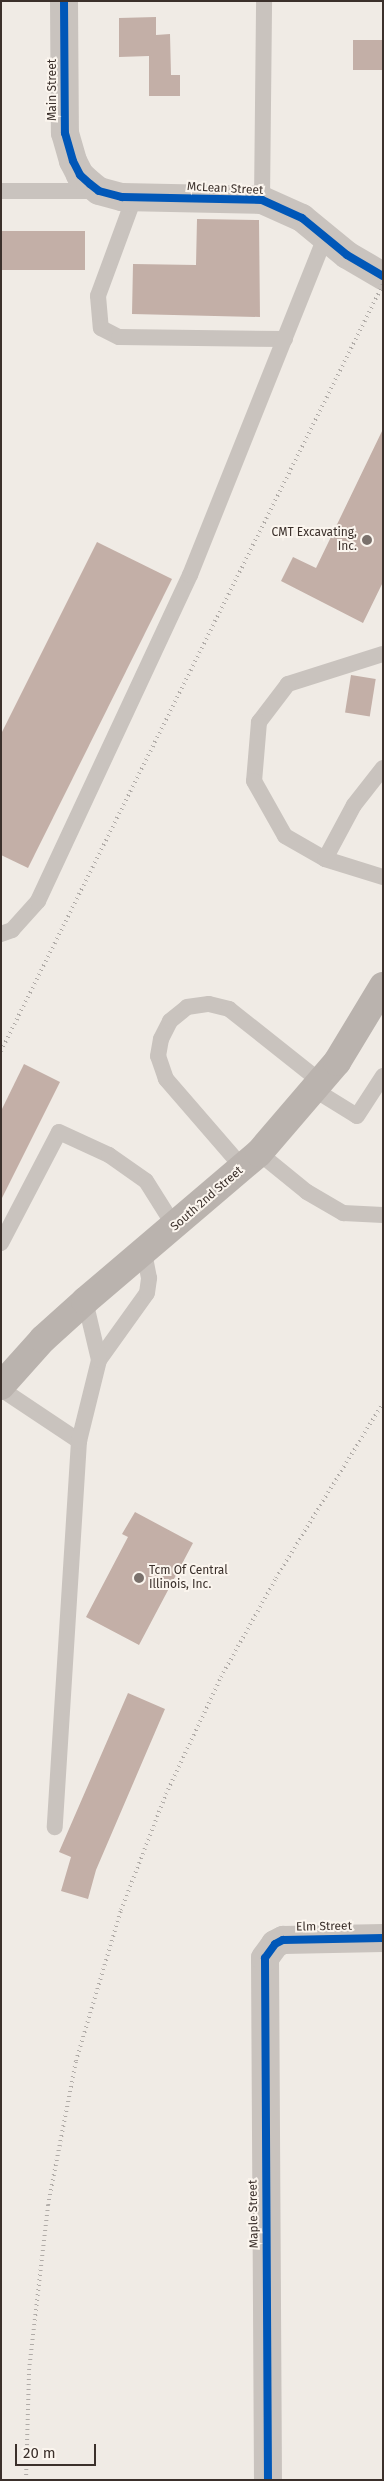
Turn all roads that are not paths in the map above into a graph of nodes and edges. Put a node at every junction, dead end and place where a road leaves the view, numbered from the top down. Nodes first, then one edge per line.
1 (64, 1) edge
2 (264, 1) edge
3 (90, 183) junction
4 (1, 191) edge
5 (134, 198) junction
6 (262, 200) junction
7 (325, 237) junction
8 (383, 276) edge
9 (285, 339) junction
10 (383, 654) edge
11 (383, 768) edge
12 (325, 859) junction
13 (383, 877) edge
14 (1, 934) edge
15 (383, 986) edge
16 (383, 1076) edge
17 (318, 1086) junction
18 (251, 1161) junction
19 (383, 1216) edge
20 (175, 1227) junction
21 (1, 1243) edge
22 (144, 1253) junction
23 (85, 1302) junction
24 (99, 1360) junction
25 (1, 1388) edge
26 (79, 1441) junction
27 (54, 1827) dead end
28 (383, 1938) edge
29 (269, 1950) joint
30 (268, 2480) edge

1 - 3 street, Main Street
2 - 6 lane
3 - 4 lane, McLean Street
3 - 5 street, McLean Street
5 - 6 street, McLean Street
5 - 9 lane
6 - 7 street, McLean Street
7 - 8 street, McLean Street
7 - 9 lane
9 - 14 lane
10 - 12 lane
11 - 12 lane
12 - 13 lane
15 - 17 main road, South 2nd Street
16 - 17 lane
17 - 18 main road, South 2nd Street
17 - 18 lane
18 - 19 lane
18 - 20 main road, South 2nd Street
20 - 21 lane
20 - 22 main road, South 2nd Street
22 - 23 main road, South 2nd Street
22 - 24 lane
23 - 24 lane
23 - 25 main road, South 2nd Street
24 - 26 lane
25 - 26 lane
26 - 27 lane
28 - 29 street, Elm Street
29 - 30 street, Maple Street

